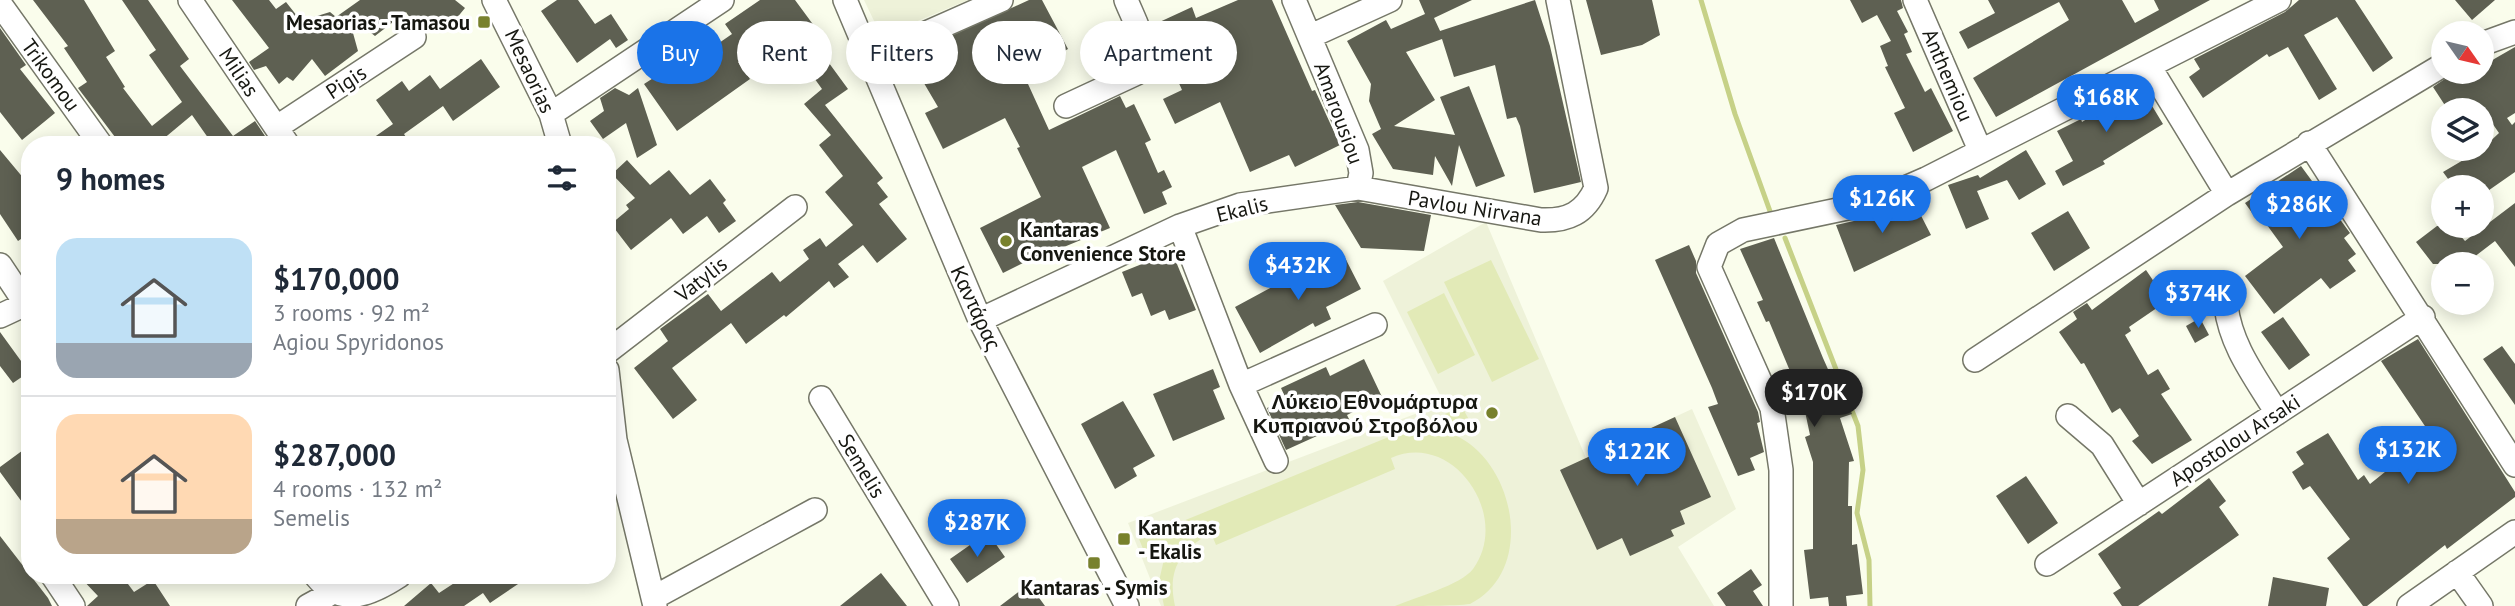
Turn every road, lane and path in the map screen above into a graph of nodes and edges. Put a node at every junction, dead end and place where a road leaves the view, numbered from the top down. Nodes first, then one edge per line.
1 (190, 0) edge
2 (494, 0) edge
3 (722, 0) edge
4 (845, 0) edge
5 (1001, 0) edge
6 (1126, 0) edge
7 (1294, 0) edge
8 (1390, 0) edge
9 (1558, 0) edge
10 (2279, 0) edge
11 (1920, 2) edge
12 (0, 4) edge
13 (854, 21) edge
14 (954, 21) edge
15 (2515, 32) edge
16 (1311, 36) junction
17 (414, 37) dead end
18 (2494, 40) edge
19 (2149, 66) junction
20 (2431, 72) edge
21 (881, 84) edge
22 (1066, 106) dead end
23 (551, 114) junction
24 (95, 136) edge
25 (283, 136) edge
26 (557, 136) edge
27 (2309, 143) junction
28 (1980, 150) junction
29 (1358, 188) junction
30 (2227, 194) junction
31 (795, 207) dead end
32 (1181, 226) junction
33 (0, 265) edge
34 (21, 294) edge
35 (21, 306) edge
36 (2226, 306) dead end
37 (0, 316) edge
38 (2423, 317) junction
39 (979, 320) junction
40 (1374, 325) dead end
41 (616, 345) edge
42 (1975, 360) dead end
43 (1241, 385) junction
44 (821, 398) dead end
45 (2277, 413) junction
46 (2068, 416) dead end
47 (616, 461) edge
48 (1276, 461) dead end
49 (2515, 465) edge
50 (2138, 504) junction
51 (815, 510) dead end
52 (2515, 532) edge
53 (2047, 564) dead end
54 (2457, 572) junction
55 (58, 584) edge
56 (386, 584) edge
57 (324, 595) edge
58 (654, 602) edge
59 (72, 606) edge
60 (947, 606) edge
61 (1127, 606) edge
62 (1781, 606) edge
63 (2409, 606) edge
64 (2481, 606) edge

1 - 25 street, Milias
2 - 23 street, Mesaorias
3 - 23 street
4 - 13 street, Καντάρας
5 - 14 street
6 - 22 street
7 - 16 street, Amarousiou
8 - 16 street
9 - 29 street, Pavlou Nirvana
10 - 19 street
11 - 28 street, Anthemiou
12 - 24 street, Trikomou
15 - 18 street
16 - 29 street, Amarousiou
17 - 25 street, Pigis
19 - 28 street
19 - 30 street
20 - 27 street
21 - 39 street, Καντάρας
23 - 26 street, Mesaorias
27 - 30 street
27 - 38 street
28 - 62 street
29 - 32 street, Ekalis
30 - 42 street
31 - 41 street, Vatylis
32 - 39 street, Ekalis
32 - 43 street
33 - 34 street
35 - 37 street
36 - 45 street
38 - 45 street, Apostolou Arsaki
38 - 49 street
39 - 61 street, Καντάρας
40 - 43 street
43 - 48 street
44 - 60 street, Semelis
45 - 50 street, Apostolou Arsaki
46 - 50 street
47 - 58 street
50 - 53 street, Apostolou Arsaki
51 - 58 street
52 - 54 street
54 - 63 street
54 - 64 street
55 - 59 street
56 - 57 street

